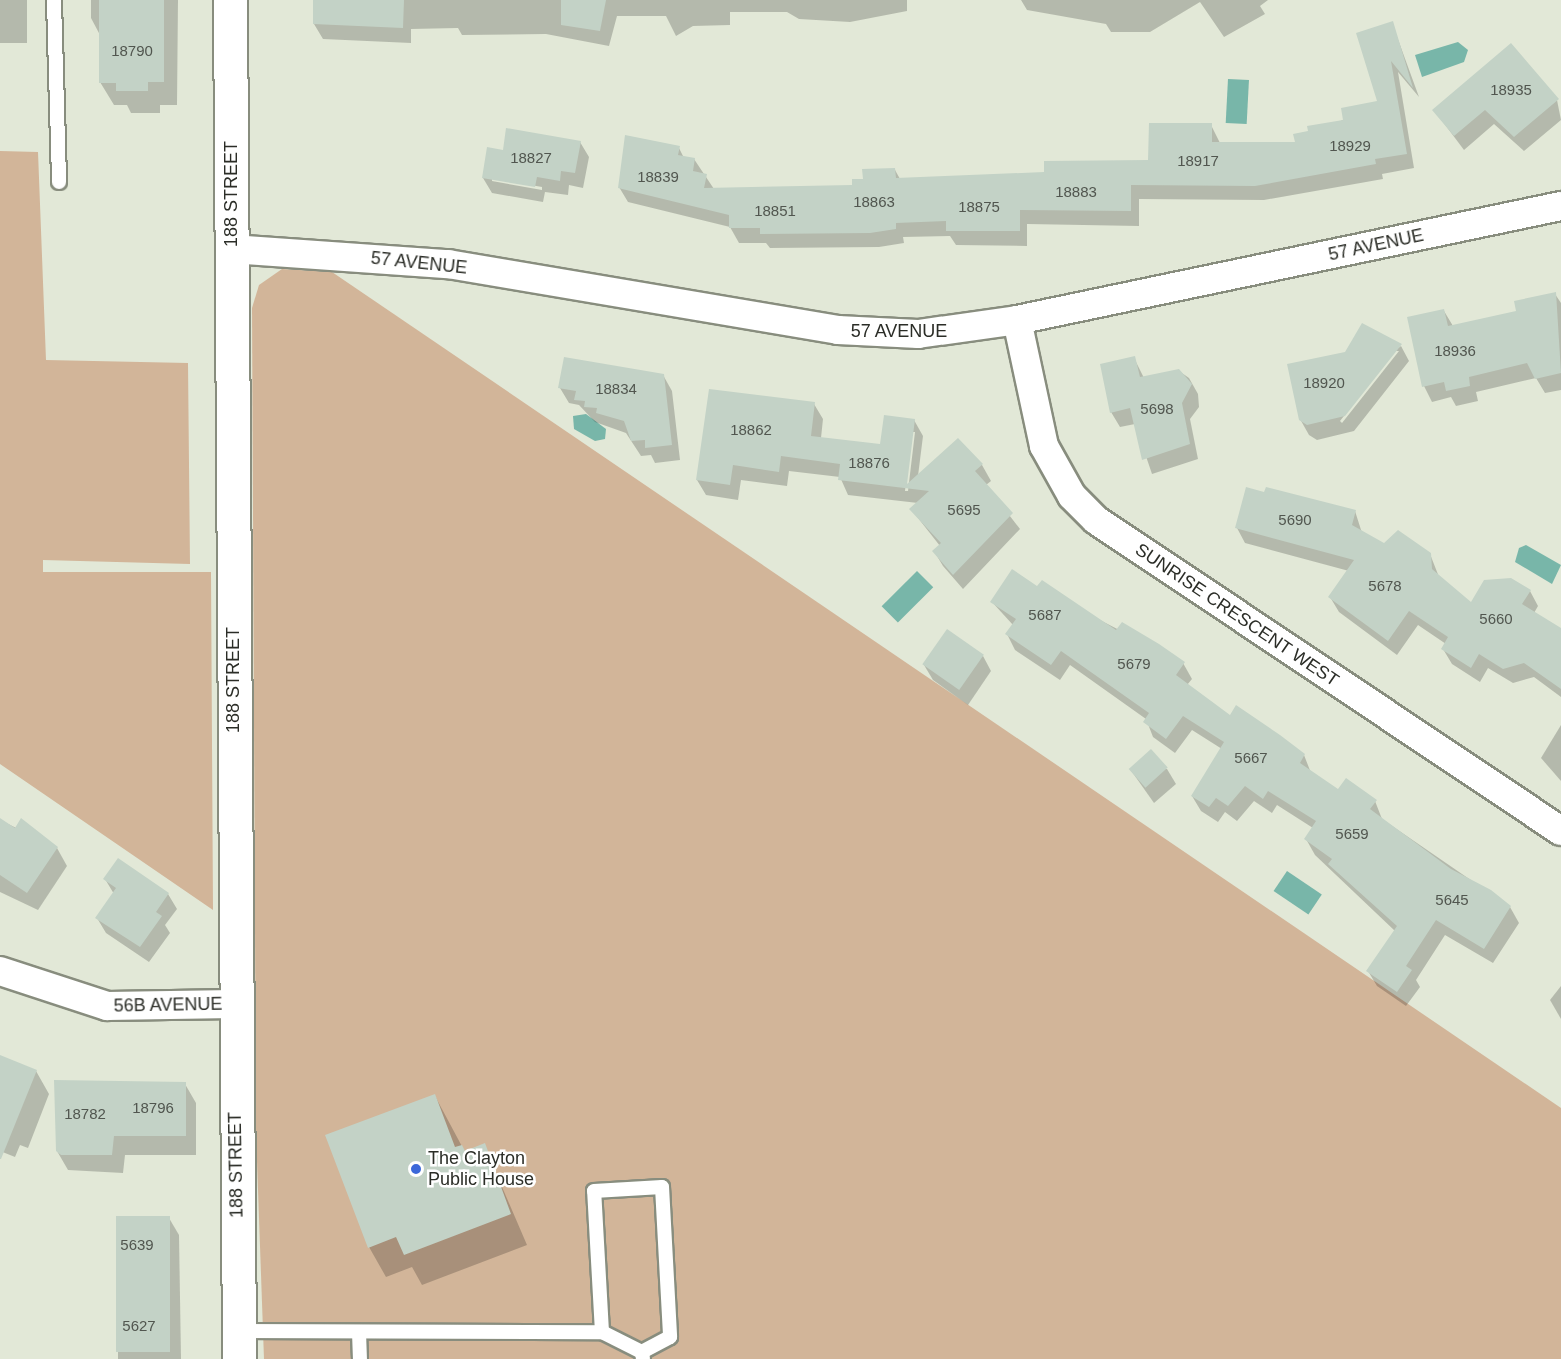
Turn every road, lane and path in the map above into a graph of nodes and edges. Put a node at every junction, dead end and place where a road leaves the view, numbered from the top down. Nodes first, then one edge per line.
1 (54, 0) edge
2 (230, 0) edge
3 (59, 182) dead end
4 (1561, 207) edge
5 (231, 249) junction
6 (1017, 320) junction
7 (1561, 831) edge
8 (0, 971) edge
9 (234, 1004) junction
10 (359, 1332) junction
11 (602, 1332) junction
12 (238, 1345) edge
13 (643, 1356) edge
14 (360, 1359) edge

1 - 3 lane
2 - 5 street, 188 STREET
4 - 6 street, 57 AVENUE
5 - 6 street, 57 AVENUE
5 - 9 street, 188 STREET
6 - 7 street, SUNRISE CRESCENT WEST
8 - 9 street, 56B AVENUE
9 - 12 street, 188 STREET
10 - 11 lane
10 - 12 lane
10 - 14 lane
11 - 13 lane
11 - 13 lane

